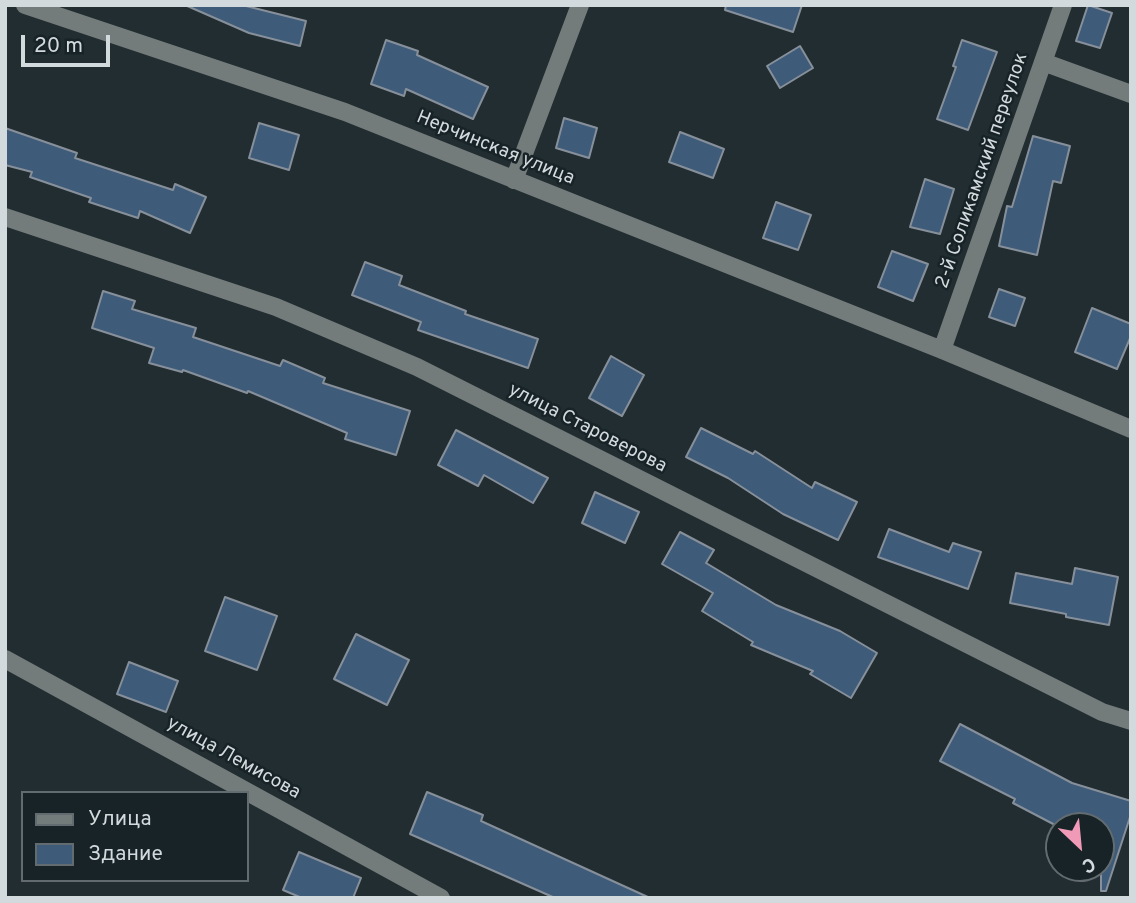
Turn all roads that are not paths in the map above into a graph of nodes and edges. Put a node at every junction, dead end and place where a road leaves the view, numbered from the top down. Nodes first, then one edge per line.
1 (580, 5) edge
2 (1063, 5) edge
3 (36, 7) edge
4 (1043, 62) junction
5 (1131, 94) edge
6 (514, 180) junction
7 (5, 217) edge
8 (942, 350) junction
9 (1131, 429) edge
10 (5, 659) edge
11 (1131, 721) edge
12 (246, 791) edge
13 (248, 792) edge
14 (441, 898) edge

1 - 6 street
2 - 4 street, 2-й Соликамский переулок
3 - 6 street, Нерчинская улица
4 - 5 street
4 - 8 street, 2-й Соликамский переулок
6 - 8 street, Нерчинская улица
7 - 11 street, улица Староверова
8 - 9 street, Нерчинская улица
10 - 12 street, улица Лемисова
13 - 14 street, улица Лемисова

